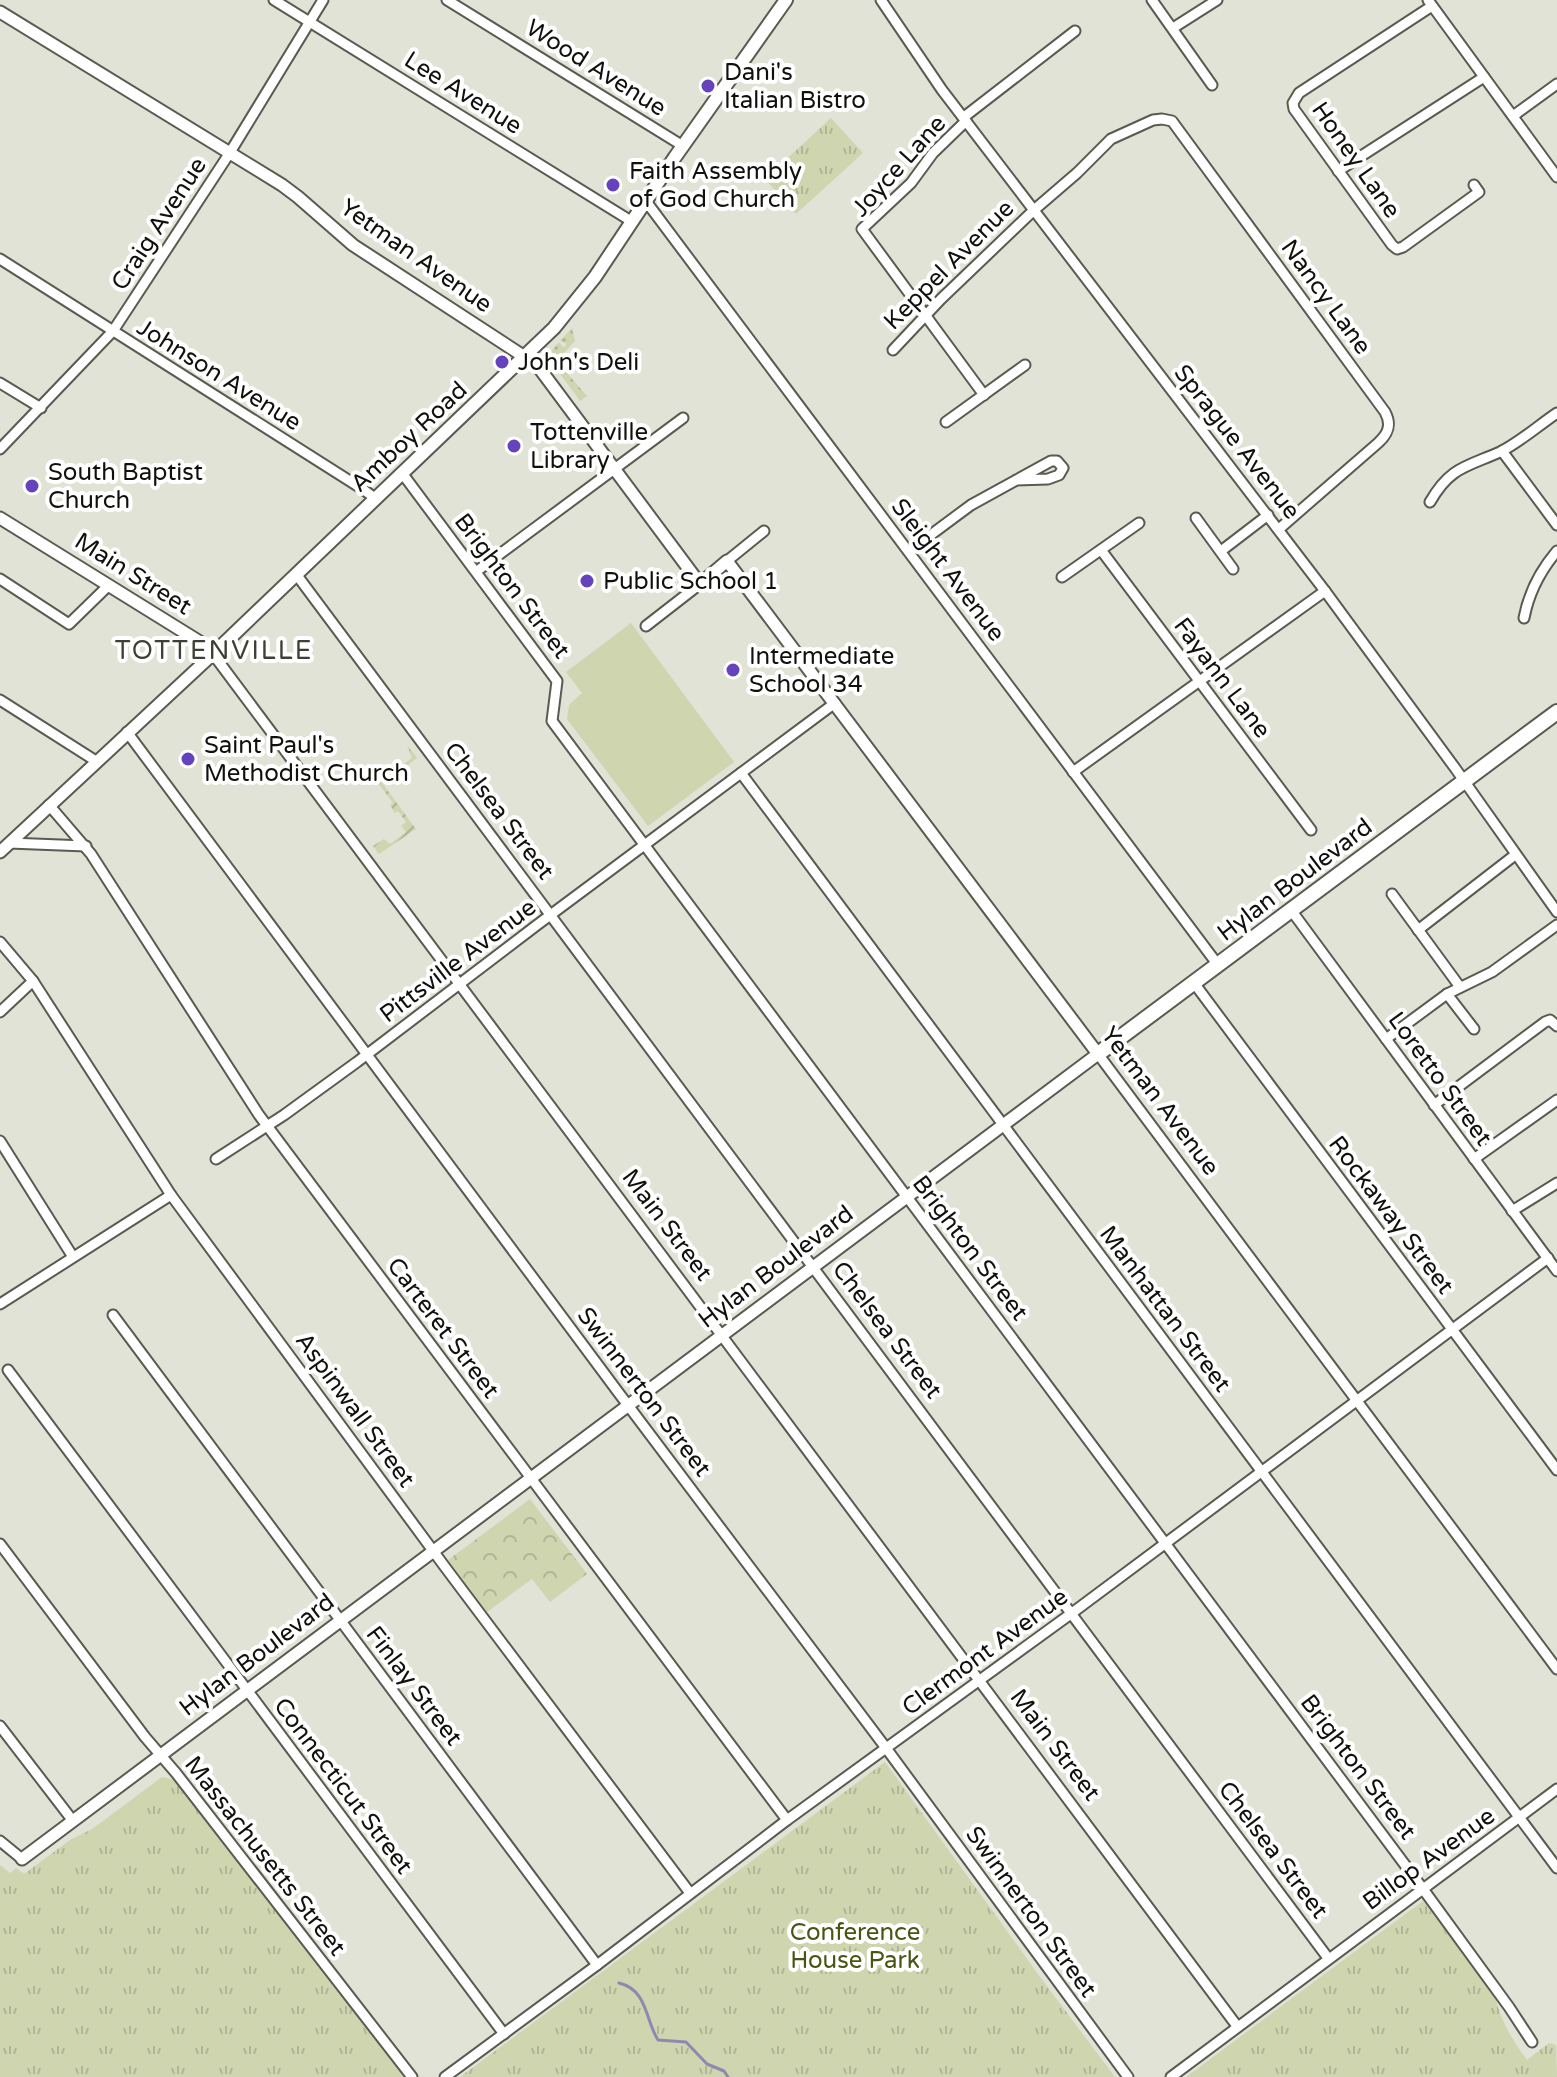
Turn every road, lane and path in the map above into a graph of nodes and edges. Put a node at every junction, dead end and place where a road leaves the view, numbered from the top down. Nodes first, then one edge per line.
1 (274, 0) edge
2 (323, 0) edge
3 (447, 0) edge
4 (786, 0) edge
5 (881, 0) edge
6 (1152, 0) edge
7 (1217, 0) edge
8 (1430, 3) edge
9 (0, 12) edge
10 (310, 22) junction
11 (1173, 28) junction
12 (1075, 31) dead end
13 (1484, 77) junction
14 (1557, 84) edge
15 (1212, 85) dead end
16 (1513, 116) junction
17 (965, 119) junction
18 (683, 146) junction
19 (229, 154) junction
20 (1338, 171) junction
21 (1557, 177) edge
22 (1474, 185) dead end
23 (645, 200) junction
24 (1034, 210) junction
25 (631, 221) junction
26 (0, 259) edge
27 (926, 314) junction
28 (113, 331) junction
29 (893, 350) dead end
30 (525, 357) junction
31 (1025, 365) dead end
32 (0, 383) edge
33 (984, 395) junction
34 (41, 408) junction
35 (1557, 413) edge
36 (683, 418) dead end
37 (946, 422) dead end
38 (0, 449) edge
39 (1502, 451) junction
40 (615, 468) junction
41 (402, 473) junction
42 (1016, 480) dead end
43 (376, 499) junction
44 (1430, 502) dead end
45 (1268, 515) junction
46 (0, 518) edge
47 (1196, 518) dead end
48 (1139, 523) dead end
49 (1557, 525) edge
50 (1279, 529) junction
51 (764, 531) dead end
52 (1101, 550) junction
53 (909, 551) junction
54 (1221, 551) junction
55 (1557, 551) edge
56 (727, 561) junction
57 (1233, 569) dead end
58 (477, 571) junction
59 (296, 574) junction
60 (1062, 577) dead end
61 (0, 579) edge
62 (700, 584) junction
63 (109, 585) junction
64 (1325, 591) junction
65 (1524, 618) dead end
66 (646, 626) dead end
67 (213, 654) junction
68 (1199, 681) junction
69 (0, 700) edge
70 (835, 703) junction
71 (1557, 712) edge
72 (127, 732) junction
73 (96, 761) junction
74 (1073, 772) junction
75 (741, 773) junction
76 (1464, 782) junction
77 (49, 805) junction
78 (1311, 830) dead end
79 (645, 845) junction
80 (86, 846) junction
81 (4, 847) edge
82 (1515, 855) junction
83 (1392, 894) dead end
84 (1291, 910) junction
85 (1557, 912) edge
86 (551, 915) junction
87 (1557, 925) edge
88 (1418, 930) junction
89 (0, 942) edge
90 (1218, 965) junction
91 (33, 981) junction
92 (1194, 983) junction
93 (460, 984) junction
94 (1460, 987) junction
95 (1447, 994) junction
96 (0, 1012) edge
97 (1554, 1023) edge
98 (1474, 1029) dead end
99 (1386, 1039) junction
100 (1098, 1054) junction
101 (367, 1055) junction
102 (1557, 1100) edge
103 (1434, 1105) junction
104 (1003, 1125) junction
105 (268, 1126) junction
106 (0, 1141) edge
107 (216, 1159) dead end
108 (1474, 1159) junction
109 (1557, 1183) edge
110 (171, 1195) junction
111 (907, 1197) junction
112 (1512, 1211) junction
113 (73, 1257) junction
114 (1548, 1258) junction
115 (814, 1267) junction
116 (1557, 1271) edge
117 (0, 1304) edge
118 (113, 1315) dead end
119 (1452, 1329) junction
120 (722, 1335) junction
121 (8, 1370) dead end
122 (1357, 1400) junction
123 (628, 1405) junction
124 (1557, 1470) edge
125 (1261, 1472) junction
126 (530, 1479) junction
127 (1165, 1543) junction
128 (0, 1544) edge
129 (433, 1551) junction
130 (1072, 1613) junction
131 (341, 1620) junction
132 (1557, 1669) edge
133 (980, 1681) junction
134 (247, 1690) junction
135 (0, 1726) edge
136 (886, 1748) junction
137 (161, 1755) junction
138 (1557, 1789) edge
139 (1519, 1818) junction
140 (787, 1820) junction
141 (73, 1821) junction
142 (0, 1841) edge
143 (22, 1859) joint
144 (1557, 1868) edge
145 (1423, 1889) junction
146 (690, 1893) junction
147 (1328, 1958) junction
148 (597, 1965) junction
149 (1237, 2026) junction
150 (504, 2034) junction
151 (1532, 2042) dead end
152 (412, 2077) edge
153 (445, 2077) edge
154 (1128, 2077) edge
155 (1171, 2077) edge

1 - 10 street, Lee Avenue
2 - 10 street, Craig Avenue
3 - 18 street, Wood Avenue
4 - 18 main road, Amboy Road
5 - 17 street, Sprague Avenue
6 - 11 street
7 - 11 street
8 - 13 street
8 - 20 street, Honey Lane
9 - 19 street, Yetman Avenue
10 - 19 street, Craig Avenue
10 - 25 street, Lee Avenue
11 - 15 street
12 - 17 street
13 - 16 street
13 - 20 street
14 - 16 street
16 - 21 street
17 - 24 street, Sprague Avenue
17 - 27 street, Joyce Lane
18 - 23 main road, Amboy Road
19 - 28 street, Craig Avenue
19 - 30 street, Yetman Avenue
20 - 22 street, Honey Lane
23 - 25 main road, Amboy Road
23 - 53 street, Sleight Avenue
24 - 27 street, Keppel Avenue
24 - 45 street, Sprague Avenue
24 - 50 street, Nancy Lane
25 - 30 main road, Amboy Road
26 - 28 street, Johnson Avenue
27 - 29 street, Keppel Avenue
27 - 33 street
28 - 34 street, Craig Avenue
28 - 43 street, Johnson Avenue
30 - 40 street, Yetman Avenue
30 - 41 main road, Amboy Road
31 - 33 street
32 - 34 street
33 - 37 street
34 - 38 street, Craig Avenue
35 - 39 street
36 - 40 street
39 - 44 street
39 - 49 street
40 - 58 street
40 - 62 street, Yetman Avenue
41 - 43 main road, Amboy Road
41 - 58 street, Brighton Street
42 - 53 street
43 - 59 main road, Amboy Road
45 - 50 street, Sprague Avenue
45 - 54 street
46 - 63 street, Main Street
47 - 54 street
48 - 52 street
50 - 64 street, Sprague Avenue
51 - 56 street
52 - 60 street
52 - 68 street, Fayann Lane
53 - 74 street, Sleight Avenue
54 - 57 street
55 - 65 street
56 - 62 street
56 - 70 street, Yetman Avenue
58 - 79 street, Brighton Street
59 - 67 main road, Amboy Road
59 - 86 street, Chelsea Street
61 - 63 street
62 - 66 street
63 - 67 street, Main Street
64 - 68 street
64 - 76 street, Sprague Avenue
67 - 72 street, Amboy Road
67 - 93 street, Main Street
68 - 74 street
68 - 78 street, Fayann Lane
69 - 73 street
70 - 75 street, Pittsville Avenue
70 - 100 street, Yetman Avenue
71 - 76 main road, Hylan Boulevard
72 - 73 street, Amboy Road
72 - 101 street, Swinnerton Street
73 - 77 street, Amboy Road
74 - 90 street, Sleight Avenue
75 - 79 street, Pittsville Avenue
75 - 104 street, Manhattan Street
76 - 82 street, Sprague Avenue
76 - 84 main road, Hylan Boulevard
77 - 80 street, Carteret Street
77 - 81 street, Amboy Road
79 - 86 street, Pittsville Avenue
79 - 111 street, Brighton Street
80 - 81 street
80 - 105 street, Carteret Street
82 - 85 street, Sprague Avenue
82 - 88 street
83 - 88 street
84 - 90 main road, Hylan Boulevard
84 - 99 street, Loretto Street
86 - 93 street, Pittsville Avenue
86 - 115 street, Chelsea Street
87 - 94 street
88 - 94 street
89 - 91 street, Aspinwall Street
90 - 92 main road, Hylan Boulevard
91 - 96 street
91 - 110 street, Aspinwall Street
92 - 100 main road, Hylan Boulevard
92 - 119 street, Rockaway Street
93 - 101 street, Pittsville Avenue
93 - 120 street, Main Street
94 - 95 street
95 - 98 street
95 - 99 street
97 - 103 street
99 - 103 street, Loretto Street
100 - 104 street, Hylan Boulevard
100 - 122 street, Yetman Avenue
101 - 105 street, Pittsville Avenue
101 - 123 street, Swinnerton Street
102 - 108 street
103 - 108 street, Loretto Street
104 - 111 street, Hylan Boulevard
104 - 125 street, Manhattan Street
105 - 107 street, Pittsville Avenue
105 - 126 street, Carteret Street
106 - 113 street
108 - 112 street, Loretto Street
109 - 112 street
110 - 113 street
110 - 129 street, Aspinwall Street
111 - 115 street, Hylan Boulevard
111 - 127 street, Brighton Street
112 - 114 street, Loretto Street
113 - 117 street
114 - 116 street, Loretto Street
114 - 119 street, Clermont Avenue
115 - 120 street, Hylan Boulevard
115 - 130 street, Chelsea Street
118 - 131 street, Finlay Street
119 - 122 street, Clermont Avenue
119 - 124 street, Rockaway Street
120 - 123 street, Hylan Boulevard
120 - 133 street, Main Street
121 - 134 street, Connecticut Street
122 - 125 street, Clermont Avenue
122 - 132 street, Yetman Avenue
123 - 126 street, Hylan Boulevard
123 - 136 street, Swinnerton Street
125 - 127 street, Clermont Avenue
125 - 139 street, Manhattan Street
126 - 129 street, Hylan Boulevard
126 - 140 street, Carteret Street
127 - 130 street, Clermont Avenue
127 - 145 street, Brighton Street
128 - 137 street, Massachusetts Street
129 - 131 street, Hylan Boulevard
129 - 146 street, Aspinwall Street
130 - 133 street, Clermont Avenue
130 - 147 street, Chelsea Street
131 - 134 street, Hylan Boulevard
131 - 148 street, Finlay Street
133 - 136 street, Clermont Avenue
133 - 149 street, Main Street
134 - 137 street, Hylan Boulevard
134 - 150 street, Connecticut Street
135 - 141 street
136 - 140 street, Clermont Avenue
136 - 154 street, Swinnerton Street
137 - 141 street, Hylan Boulevard
137 - 152 street, Massachusetts Street
138 - 139 street, Billop Avenue
139 - 144 street, Manhattan Street
139 - 145 street, Billop Avenue
140 - 146 street, Clermont Avenue
141 - 143 street, Hylan Boulevard
142 - 143 street
145 - 147 street, Billop Avenue
145 - 151 street, Brighton Street
146 - 148 street, Clermont Avenue
147 - 149 street, Billop Avenue
148 - 150 street, Clermont Avenue
149 - 155 street, Billop Avenue
150 - 153 street, Clermont Avenue

